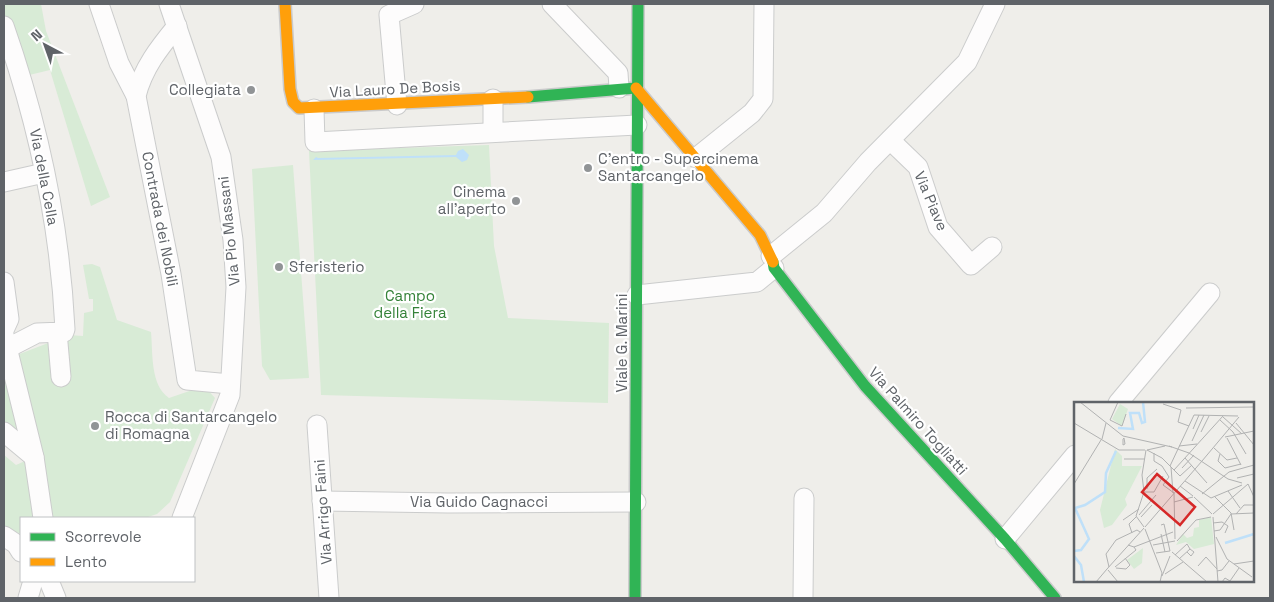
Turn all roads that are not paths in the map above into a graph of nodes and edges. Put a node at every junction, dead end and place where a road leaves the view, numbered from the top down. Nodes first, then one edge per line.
1 (99, 4) edge
2 (169, 4) edge
3 (285, 4) edge
4 (414, 4) edge
5 (552, 4) edge
6 (638, 4) edge
7 (764, 4) edge
8 (995, 4) edge
9 (4, 26) edge
10 (177, 26) junction
11 (628, 88) junction
12 (136, 96) junction
13 (493, 99) junction
14 (397, 105) junction
15 (306, 109) junction
16 (637, 125) junction
17 (493, 132) junction
18 (890, 140) junction
19 (696, 158) junction
20 (44, 173) junction
21 (4, 182) edge
22 (992, 247) dead end
23 (773, 262) junction
24 (4, 284) edge
25 (1210, 293) dead end
26 (637, 296) junction
27 (4, 330) edge
28 (60, 332) junction
29 (5, 342) edge
30 (61, 377) dead end
31 (230, 384) junction
32 (1119, 402) edge
33 (317, 425) dead end
34 (4, 432) edge
35 (1074, 456) edge
36 (34, 457) junction
37 (804, 498) dead end
38 (322, 501) junction
39 (636, 502) junction
40 (43, 517) edge
41 (182, 517) edge
42 (1006, 538) junction
43 (33, 582) edge
44 (50, 582) edge
45 (28, 598) edge
46 (56, 598) edge
47 (329, 598) edge
48 (635, 598) edge
49 (803, 598) edge
50 (1055, 598) edge

1 - 12 street
2 - 10 street, Via Pio Massani
3 - 15 street
4 - 14 street
5 - 11 street
6 - 11 street, Viale G. Marini
7 - 19 street
8 - 18 street
9 - 20 street, Via della Cella
10 - 12 street, Contrada dei Nobili
10 - 31 street, Via Pio Massani
11 - 13 street, Via Lauro De Bosis
11 - 16 street, Viale G. Marini
11 - 19 street, Via Palmiro Togliatti
12 - 31 street, Contrada dei Nobili
13 - 14 street, Via Lauro De Bosis
13 - 17 street
14 - 15 street, Via Lauro De Bosis
15 - 17 street
16 - 17 street
16 - 26 street, Viale G. Marini
18 - 22 street, Via Piave
18 - 23 street
19 - 23 street, Via Palmiro Togliatti
20 - 21 street
20 - 28 street, Via della Cella
23 - 26 street
23 - 42 street, Via Palmiro Togliatti
24 - 27 street
25 - 32 street
26 - 39 street, Viale G. Marini
28 - 29 street
28 - 30 street, Via della Cella
29 - 36 street
31 - 41 street, Via Pio Massani
33 - 38 street, Via Arrigo Faini
34 - 36 street
35 - 42 street
36 - 40 street
37 - 49 street
38 - 39 street, Via Guido Cagnacci
38 - 47 street, Via Arrigo Faini
39 - 48 street, Viale G. Marini
42 - 50 street, Via Palmiro Togliatti
43 - 45 street
44 - 46 street

